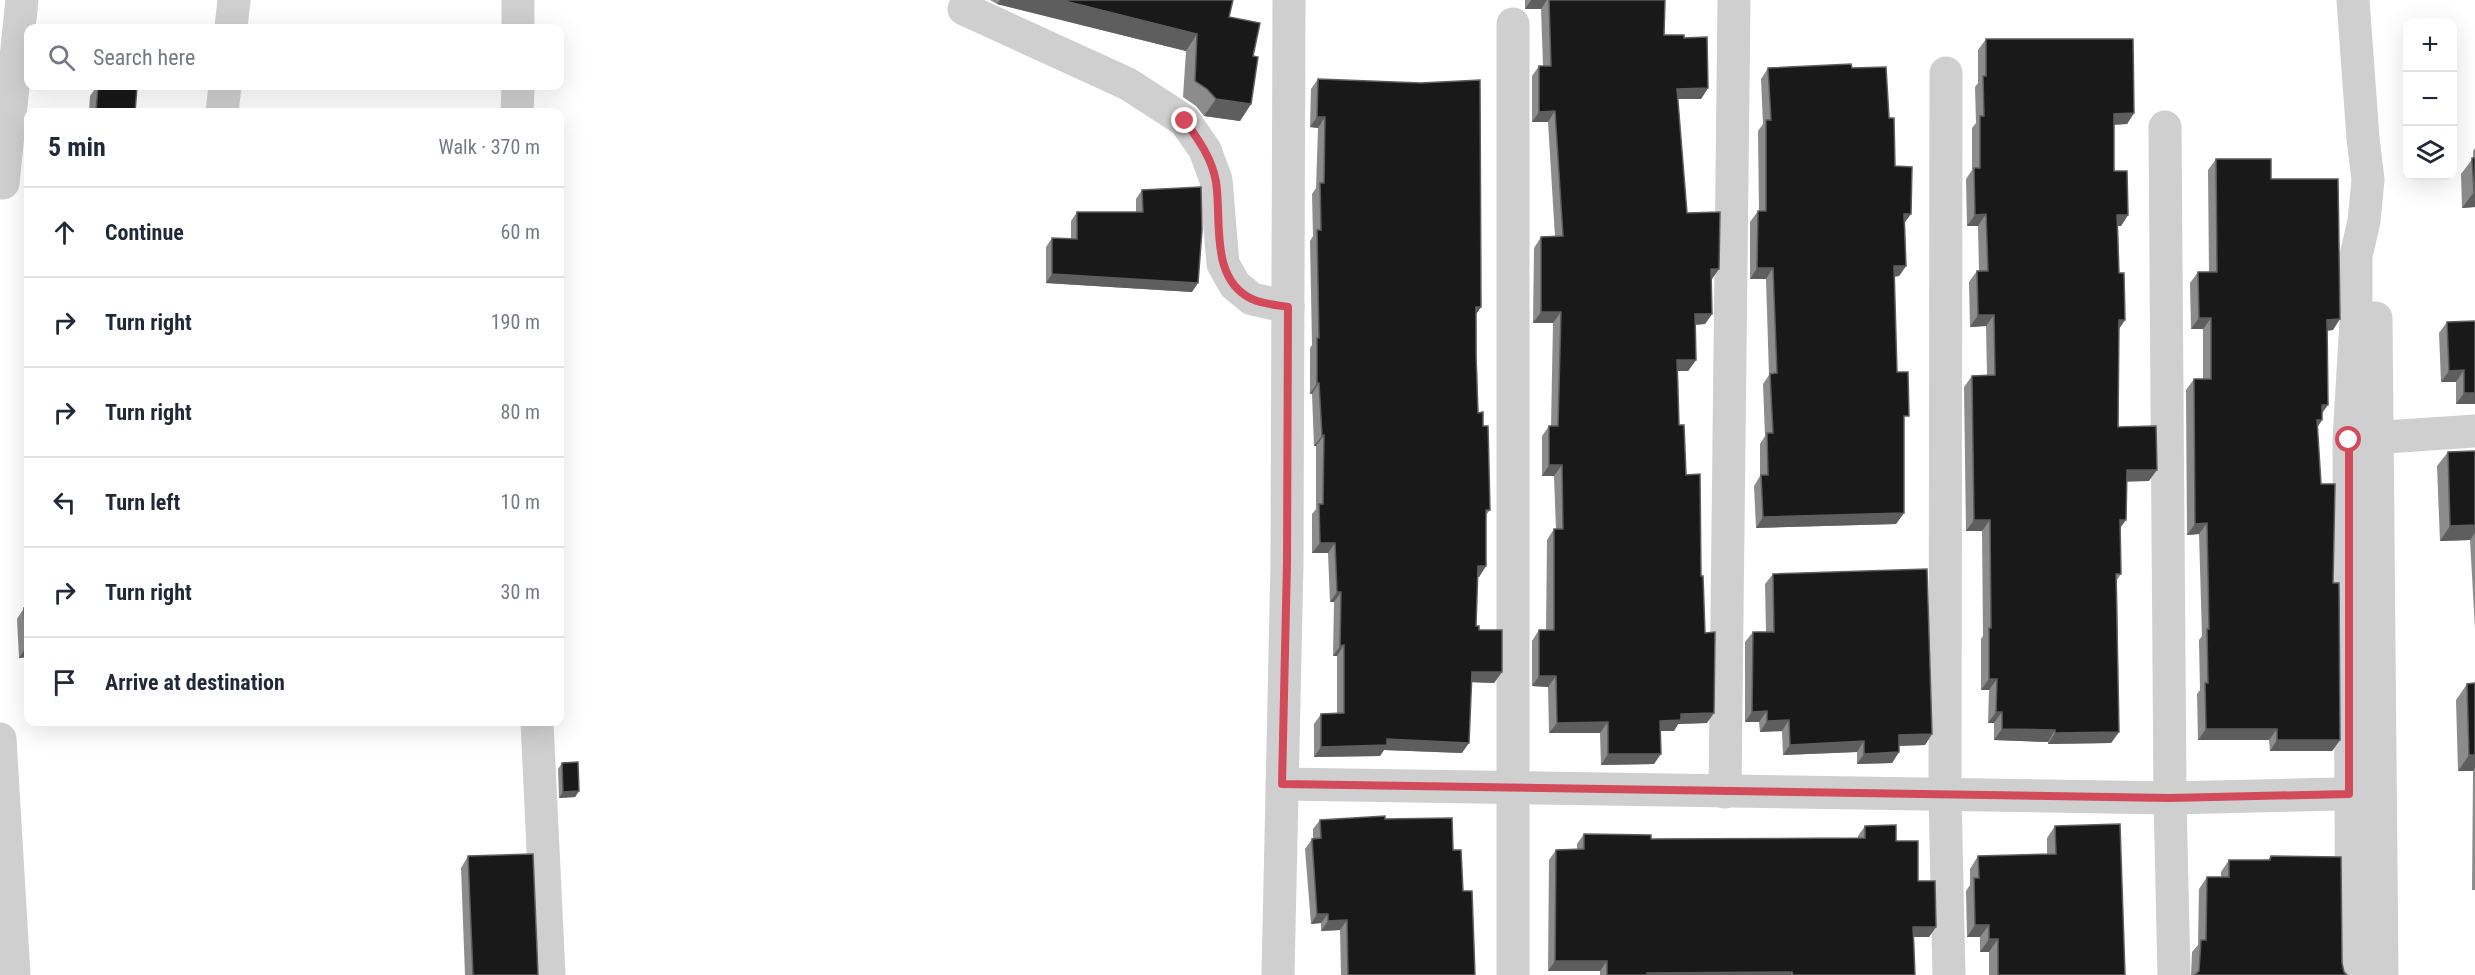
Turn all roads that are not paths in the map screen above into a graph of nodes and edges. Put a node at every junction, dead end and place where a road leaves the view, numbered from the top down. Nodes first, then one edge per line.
1 (22, 0) edge
2 (234, 0) edge
3 (518, 0) edge
4 (1289, 0) edge
5 (1734, 0) edge
6 (2353, 0) edge
7 (964, 9) dead end
8 (231, 24) edge
9 (518, 24) edge
10 (1513, 24) dead end
11 (1946, 73) dead end
12 (225, 90) edge
13 (518, 90) edge
14 (222, 108) edge
15 (518, 108) edge
16 (2164, 127) dead end
17 (3, 183) dead end
18 (1288, 307) junction
19 (2475, 431) edge
20 (2363, 439) junction
21 (537, 726) edge
22 (0, 739) edge
23 (1282, 784) junction
24 (1512, 789) junction
25 (1725, 792) junction
26 (2365, 793) junction
27 (1945, 796) junction
28 (2170, 798) junction
29 (14, 975) edge
30 (549, 975) edge
31 (1278, 975) edge
32 (1513, 975) edge
33 (1949, 975) edge
34 (2174, 975) edge
35 (2352, 975) edge
36 (2382, 975) edge

1 - 17 street
2 - 8 street
3 - 9 street
4 - 18 street
5 - 25 street
6 - 20 street
7 - 18 street
10 - 24 street
11 - 27 street
12 - 14 street
13 - 15 street
16 - 28 street
18 - 23 street
19 - 20 street
20 - 26 street
21 - 30 street
22 - 29 street
23 - 24 street
23 - 31 street
24 - 25 street
24 - 32 street
25 - 27 street
26 - 28 street
26 - 35 street
26 - 36 street
27 - 28 street
27 - 33 street
28 - 34 street

